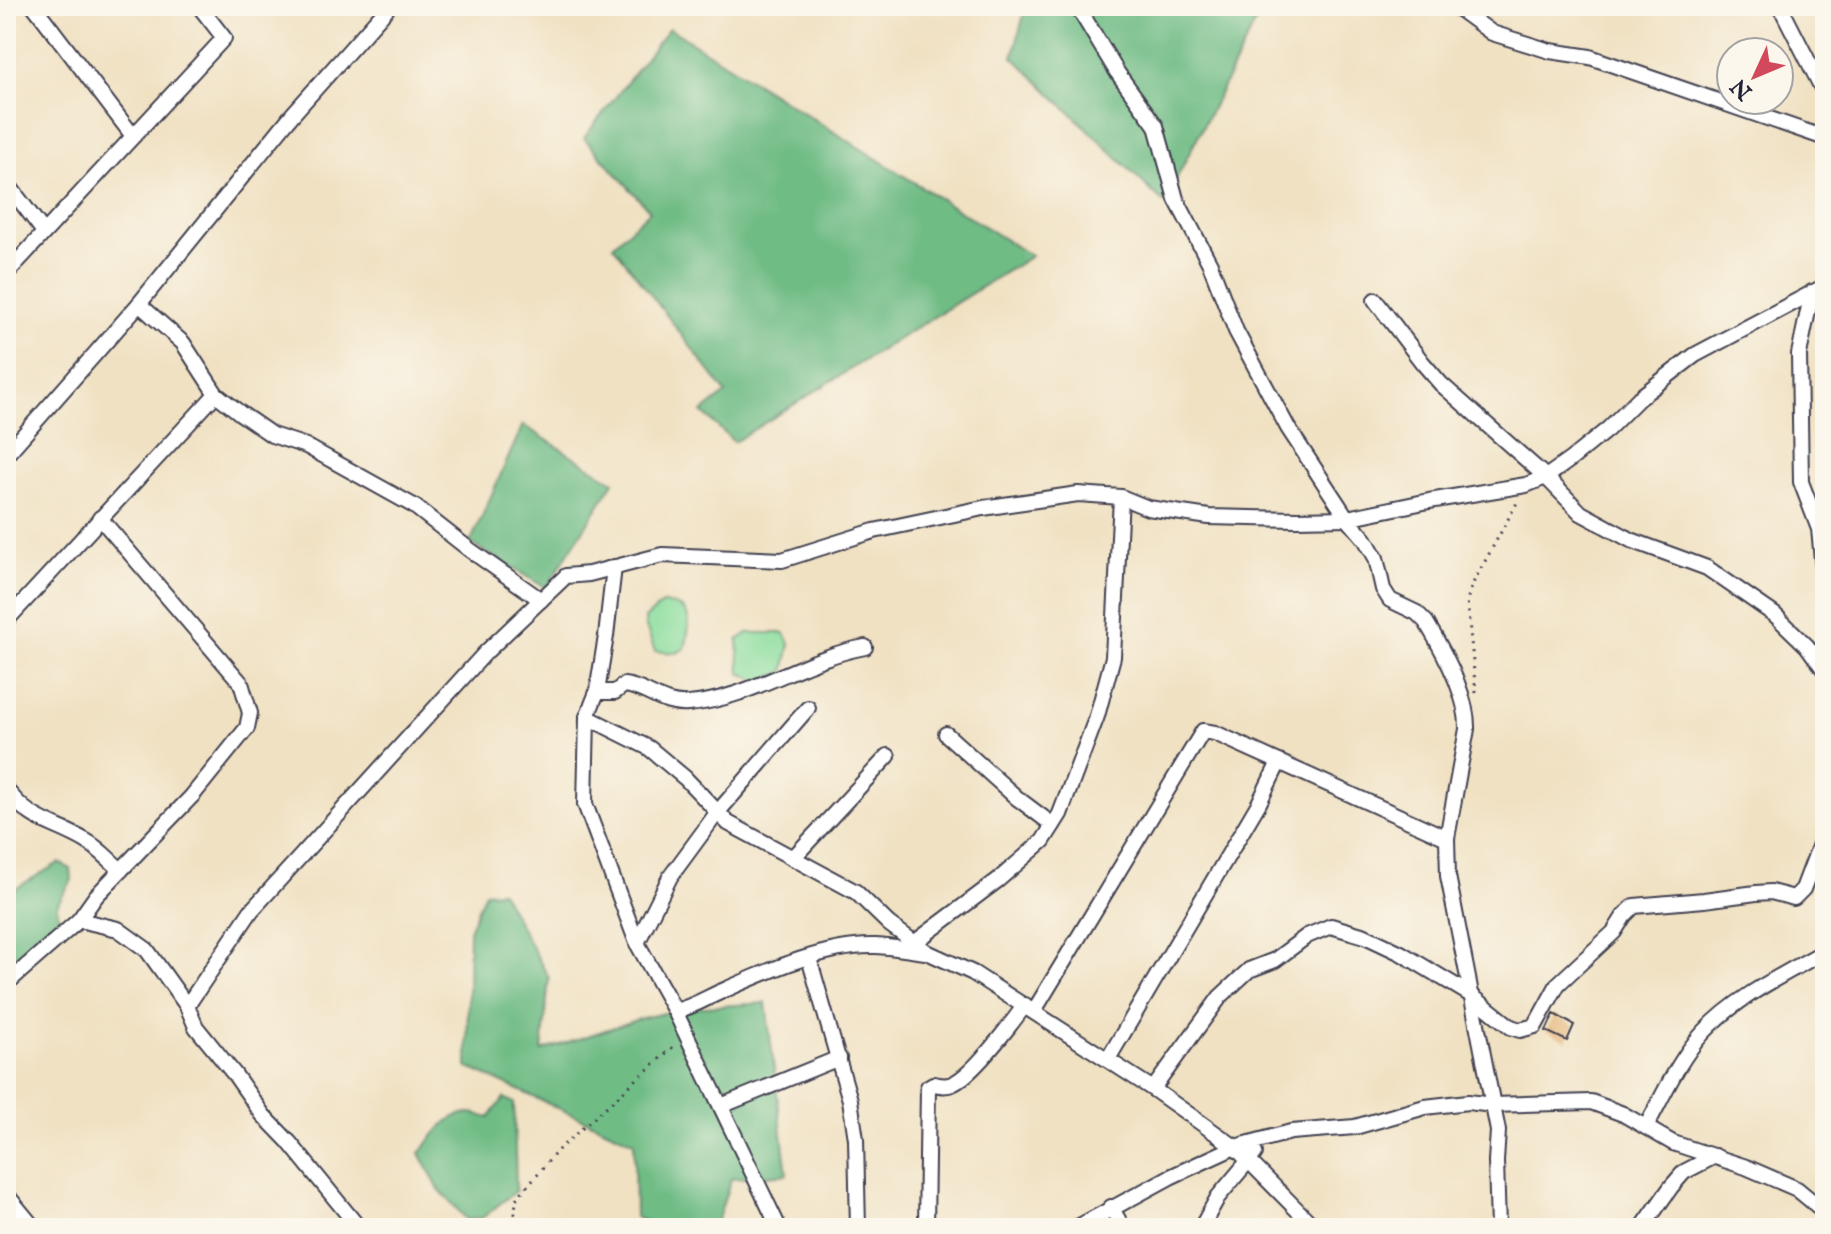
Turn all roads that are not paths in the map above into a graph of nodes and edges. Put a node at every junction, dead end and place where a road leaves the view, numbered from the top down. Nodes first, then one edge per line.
1 (34, 6) edge
2 (199, 6) edge
3 (389, 6) edge
4 (1077, 6) edge
5 (1455, 6) edge
6 (1780, 6) edge
7 (1825, 94) edge
8 (133, 136) junction
9 (1825, 138) edge
10 (6, 182) edge
11 (44, 232) junction
12 (6, 274) edge
13 (1818, 289) edge
14 (1375, 300) dead end
15 (139, 304) junction
16 (216, 394) junction
17 (6, 455) edge
18 (1546, 477) junction
19 (1121, 497) junction
20 (100, 518) junction
21 (1347, 518) junction
22 (614, 567) junction
23 (1825, 590) edge
24 (541, 600) junction
25 (6, 621) edge
26 (865, 647) dead end
27 (1825, 671) edge
28 (597, 692) junction
29 (808, 708) dead end
30 (587, 717) junction
31 (946, 734) dead end
32 (888, 756) dead end
33 (1279, 762) junction
34 (6, 789) edge
35 (717, 813) junction
36 (1053, 825) junction
37 (1825, 831) edge
38 (1447, 838) junction
39 (793, 858) junction
40 (121, 870) junction
41 (79, 920) junction
42 (637, 943) junction
43 (920, 948) junction
44 (1825, 951) edge
45 (809, 958) junction
46 (6, 984) edge
47 (1471, 995) junction
48 (187, 1006) junction
49 (1030, 1008) junction
50 (675, 1011) junction
51 (839, 1058) junction
52 (1108, 1059) junction
53 (1153, 1089) junction
54 (1493, 1105) junction
55 (721, 1106) junction
56 (1646, 1127) junction
57 (1268, 1138) junction
58 (1235, 1147) junction
59 (1715, 1156) junction
60 (1249, 1160) junction
61 (6, 1194) edge
62 (1111, 1207) junction
63 (1825, 1212) edge
64 (34, 1228) edge
65 (359, 1228) edge
66 (779, 1228) edge
67 (858, 1228) edge
68 (926, 1228) edge
69 (1076, 1228) edge
70 (1123, 1228) edge
71 (1201, 1228) edge
72 (1315, 1228) edge
73 (1498, 1228) edge
74 (1642, 1228) edge

1 - 8 street
2 - 8 street
3 - 15 street
4 - 21 street
5 - 9 street
6 - 7 street
8 - 11 street
10 - 11 street
11 - 12 street
13 - 18 street
13 - 23 street
14 - 18 street
15 - 16 street
15 - 17 street
16 - 20 street
16 - 24 street
18 - 21 street
18 - 27 street
19 - 21 street
19 - 22 street
19 - 36 street
20 - 25 street
20 - 40 street
21 - 38 street
22 - 24 street
22 - 28 street
24 - 48 street
26 - 28 street
28 - 30 street
29 - 35 street
30 - 35 street
30 - 42 street
31 - 36 street
32 - 39 street
33 - 38 street
33 - 49 street
33 - 52 street
34 - 40 street
35 - 39 street
35 - 42 street
36 - 43 street
37 - 47 street
38 - 47 street
39 - 43 street
40 - 41 street
41 - 46 street
41 - 48 street
42 - 50 street
43 - 45 street
43 - 49 street
44 - 56 street
45 - 50 street
45 - 51 street
47 - 53 street
47 - 54 street
48 - 65 street
49 - 52 street
49 - 68 street
50 - 55 street
51 - 55 street
51 - 67 street
52 - 53 street
53 - 58 street
54 - 56 street
54 - 57 street
54 - 73 street
55 - 66 street
56 - 59 street
57 - 58 street
57 - 60 street
58 - 60 street
58 - 62 street
59 - 63 street
59 - 74 street
60 - 71 street
60 - 72 street
61 - 64 street
62 - 69 street
62 - 70 street

